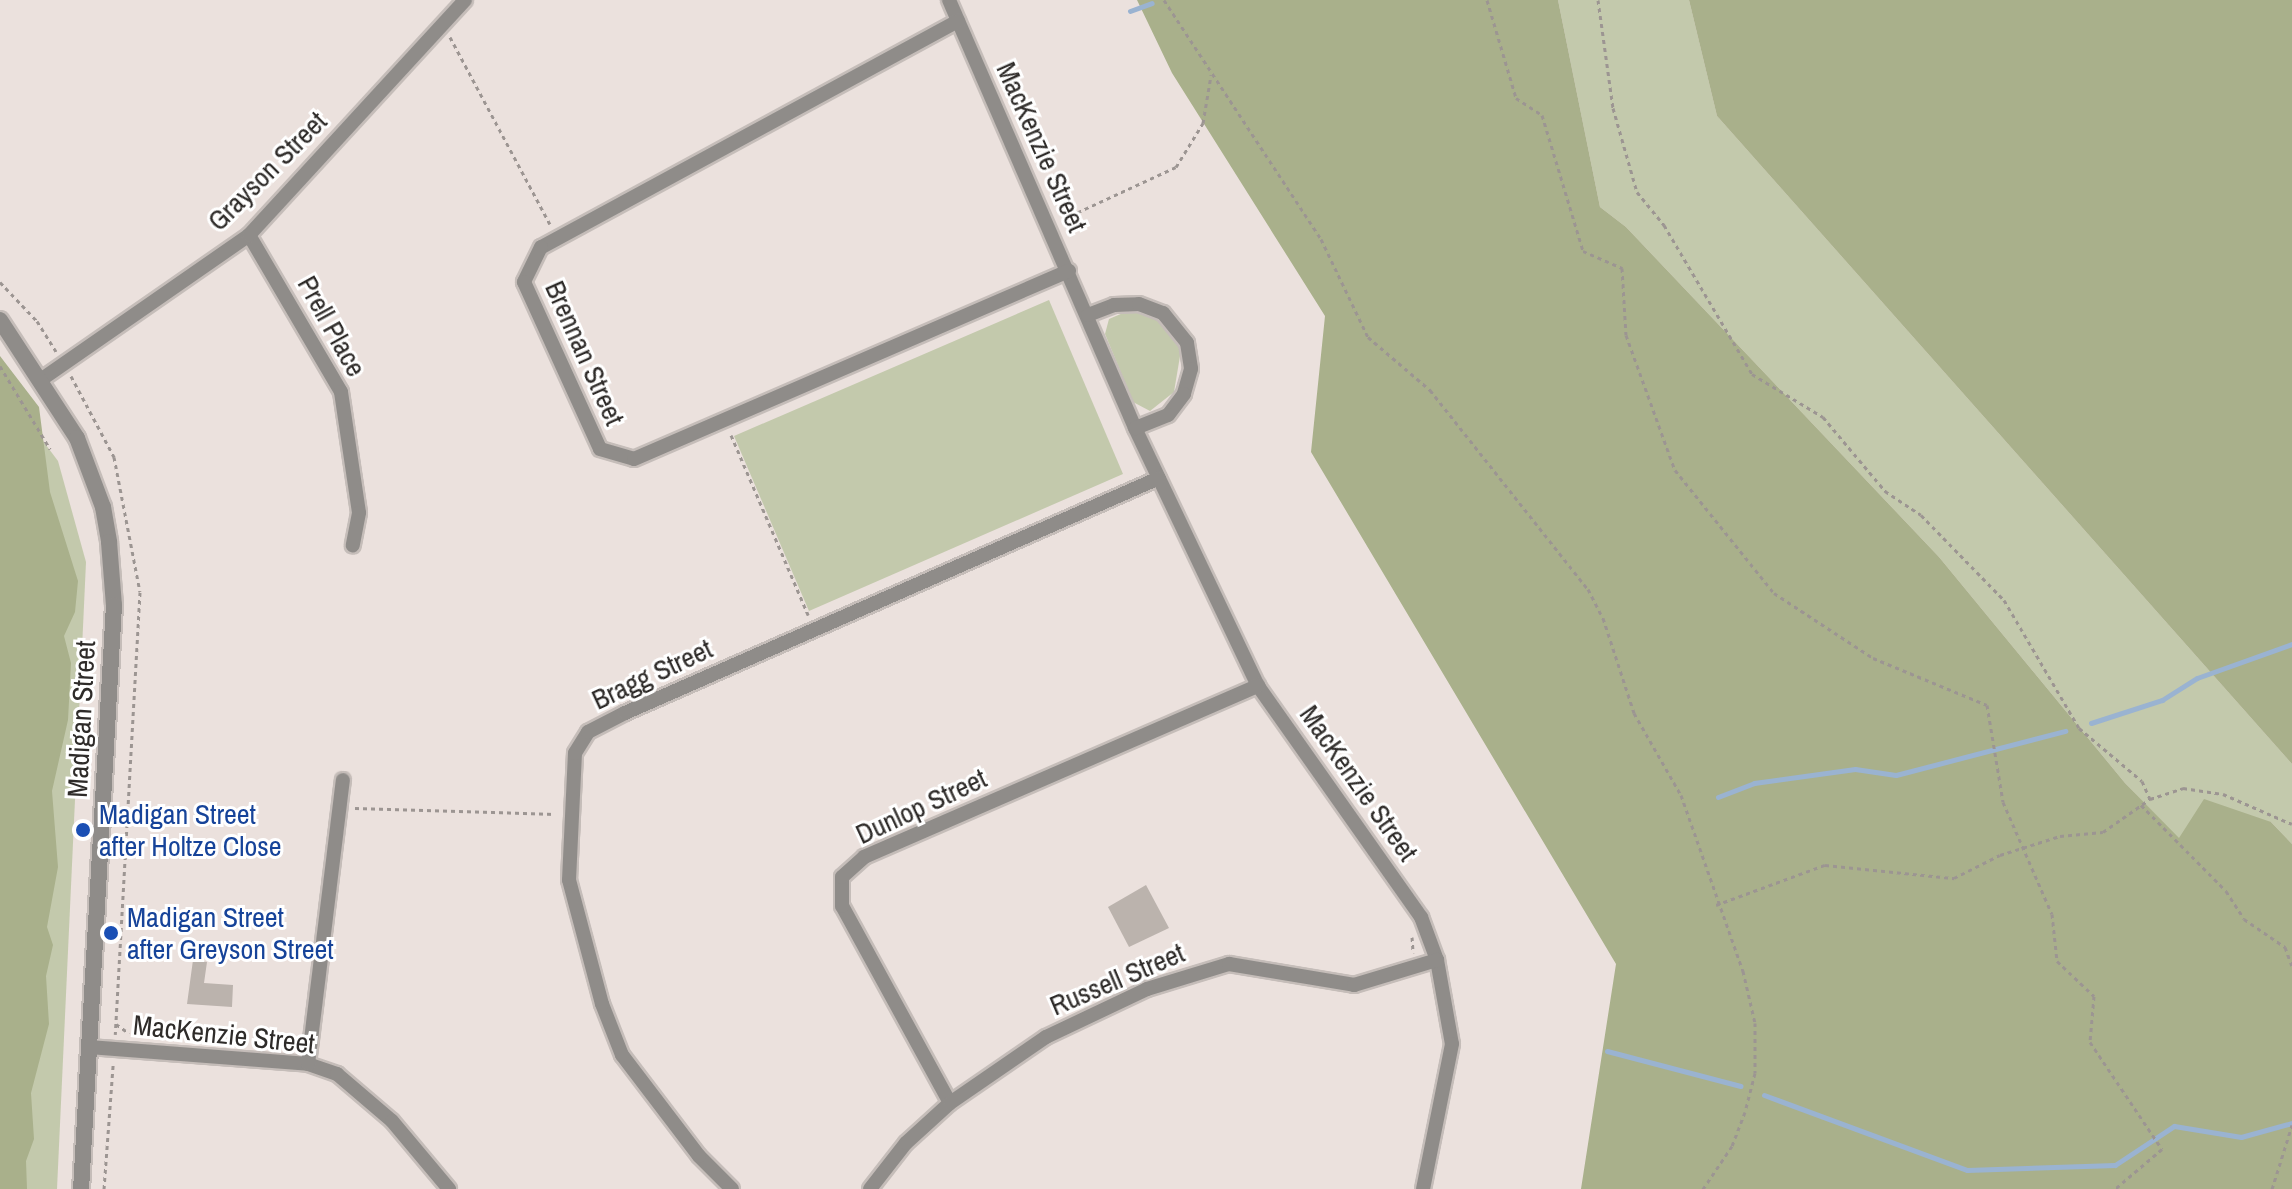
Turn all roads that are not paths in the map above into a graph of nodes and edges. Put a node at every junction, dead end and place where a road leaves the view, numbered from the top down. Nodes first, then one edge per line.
1 (465, 0) edge
2 (949, 0) edge
3 (958, 21) junction
4 (249, 235) junction
5 (1069, 271) junction
6 (1088, 315) junction
7 (1, 324) edge
8 (42, 379) junction
9 (1135, 428) junction
10 (1159, 478) junction
11 (353, 545) dead end
12 (1258, 686) junction
13 (343, 780) dead end
14 (1437, 960) junction
15 (89, 1047) junction
16 (308, 1064) junction
17 (950, 1103) junction
18 (81, 1189) edge
19 (449, 1189) edge
20 (732, 1189) edge
21 (870, 1189) edge
22 (1423, 1189) edge

1 - 4 street, Grayson Street
2 - 3 street, MacKenzie Street
3 - 5 street, MacKenzie Street
3 - 5 street, Brennan Street
4 - 8 street, Grayson Street
4 - 11 street, Prell Place
5 - 6 street, MacKenzie Street
6 - 9 street, MacKenzie Street
6 - 9 street
7 - 8 street, Madigan Street
8 - 15 street, Madigan Street
9 - 10 street, MacKenzie Street
10 - 12 street, MacKenzie Street
10 - 20 street, Bragg Street
12 - 14 street, MacKenzie Street
12 - 17 street, Dunlop Street
13 - 16 street
14 - 17 street, Russell Street
14 - 22 street, MacKenzie Street
15 - 16 street, MacKenzie Street
15 - 18 street, Madigan Street
16 - 19 street, MacKenzie Street
17 - 21 street, Russell Street

